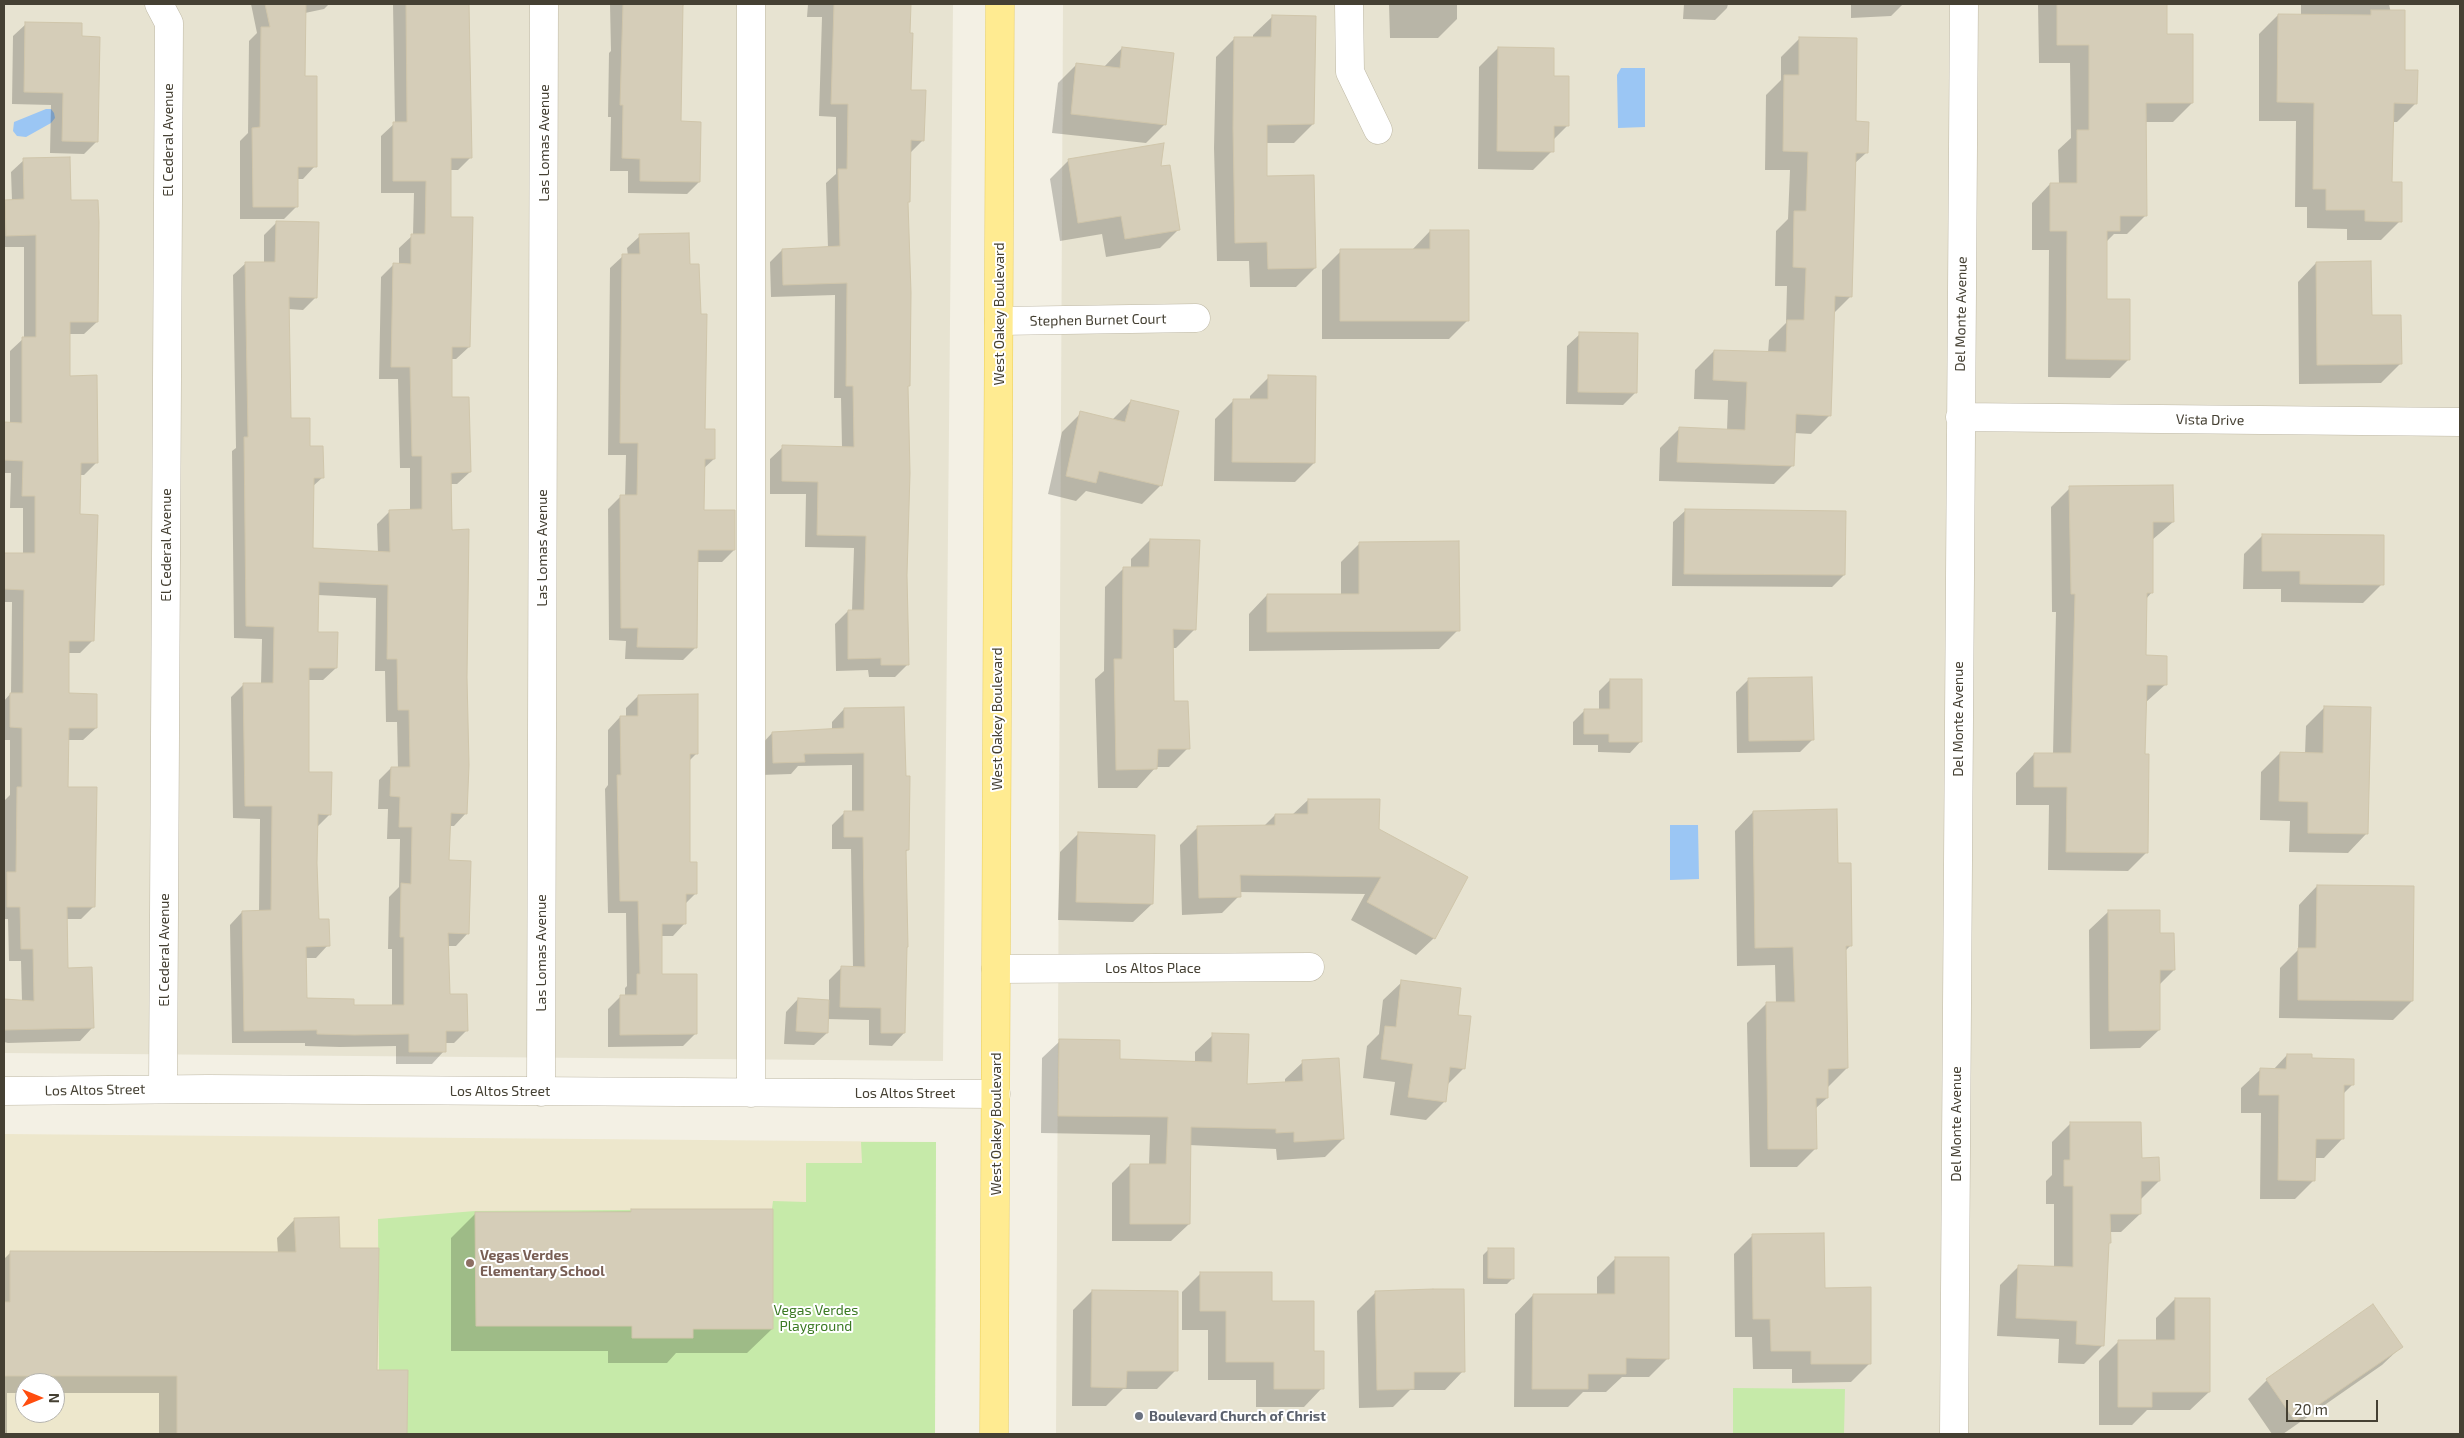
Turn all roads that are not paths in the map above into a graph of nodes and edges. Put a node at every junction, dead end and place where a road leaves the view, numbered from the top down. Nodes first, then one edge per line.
1 (159, 4) edge
2 (544, 4) edge
3 (751, 4) edge
4 (1000, 4) edge
5 (1349, 4) edge
6 (1964, 4) edge
7 (1378, 130) dead end
8 (1196, 318) dead end
9 (999, 321) junction
10 (1960, 417) junction
11 (2460, 422) edge
12 (1310, 967) dead end
13 (996, 968) junction
14 (163, 1089) junction
15 (4, 1091) edge
16 (541, 1092) junction
17 (751, 1093) junction
18 (996, 1094) junction
19 (994, 1434) edge
20 (1954, 1434) edge

1 - 14 street, El Cederal Avenue
2 - 16 street, Las Lomas Avenue
3 - 17 street
4 - 9 main road, West Oakey Boulevard
5 - 7 street
6 - 10 street, Del Monte Avenue
8 - 9 street, Stephen Burnet Court
9 - 13 main road, West Oakey Boulevard
10 - 11 street, Vista Drive
10 - 20 street, Del Monte Avenue
12 - 13 street, Los Altos Place
13 - 18 main road, West Oakey Boulevard
14 - 15 street, Los Altos Street
14 - 16 street, Los Altos Street
16 - 17 street, Los Altos Street
17 - 18 street, Los Altos Street
18 - 19 main road, West Oakey Boulevard

